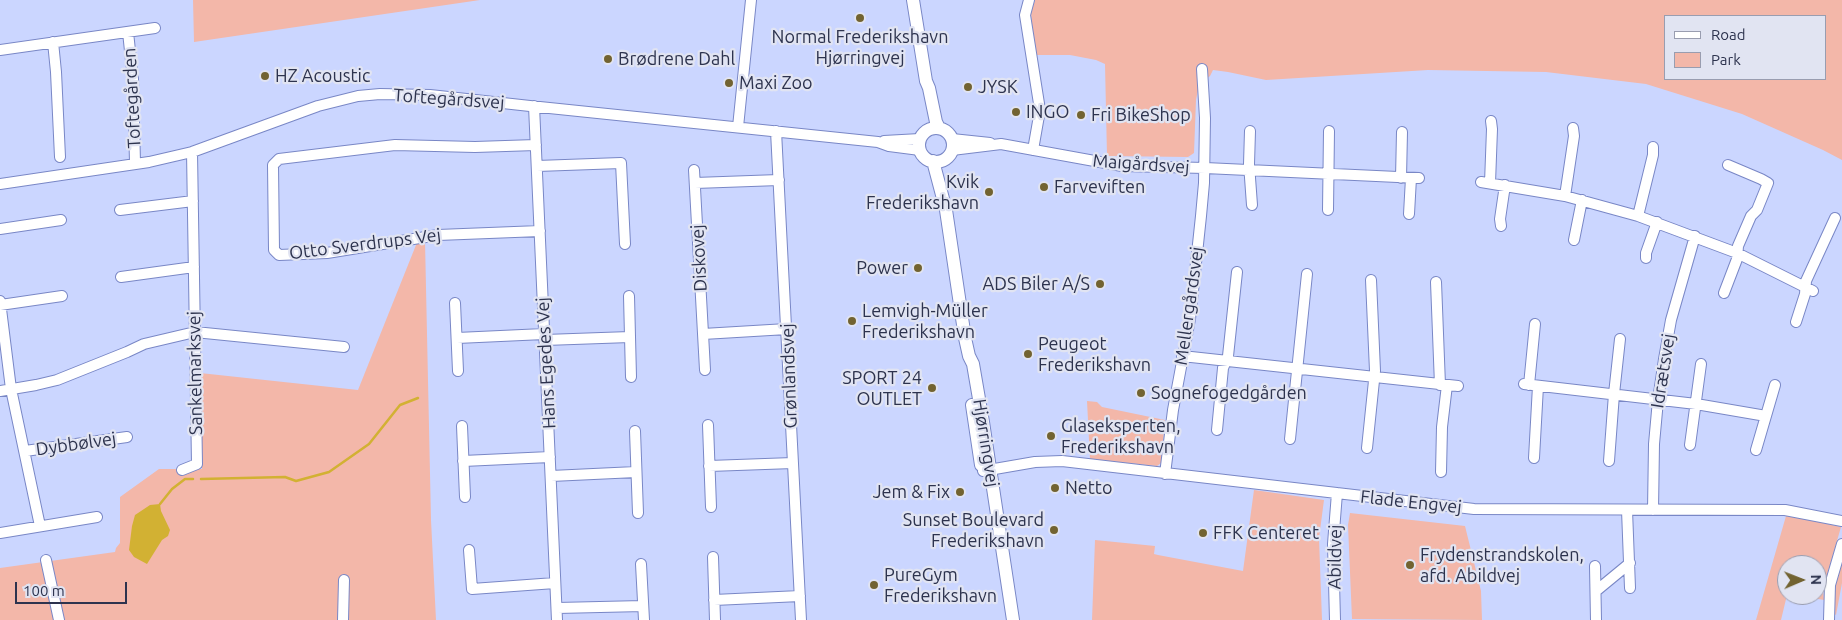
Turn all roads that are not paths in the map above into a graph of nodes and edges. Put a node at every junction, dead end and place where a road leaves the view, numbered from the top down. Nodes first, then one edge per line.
1 (751, 0) edge
2 (913, 0) edge
3 (1030, 0) edge
4 (155, 28) dead end
5 (128, 32) junction
6 (53, 42) junction
7 (0, 50) edge
8 (1202, 69) dead end
9 (534, 106) junction
10 (1491, 122) dead end
11 (738, 127) junction
12 (1573, 128) dead end
13 (776, 131) junction
14 (1250, 131) dead end
15 (1329, 131) dead end
16 (1402, 132) dead end
17 (927, 137) junction
18 (536, 145) junction
19 (1653, 147) dead end
20 (1033, 150) junction
21 (192, 152) junction
22 (945, 152) junction
23 (60, 157) dead end
24 (136, 163) junction
25 (1728, 165) dead end
26 (537, 166) junction
27 (1205, 168) junction
28 (694, 170) dead end
29 (1249, 170) junction
30 (1328, 174) junction
31 (1410, 178) junction
32 (779, 180) junction
33 (695, 183) junction
34 (0, 184) edge
35 (1505, 185) junction
36 (1565, 196) junction
37 (1582, 200) junction
38 (194, 201) junction
39 (1252, 205) dead end
40 (120, 210) dead end
41 (1328, 210) dead end
42 (1409, 214) dead end
43 (1638, 216) junction
44 (1835, 218) dead end
45 (60, 220) dead end
46 (1658, 222) junction
47 (1502, 226) dead end
48 (0, 229) edge
49 (540, 231) junction
50 (1695, 236) junction
51 (1574, 240) dead end
52 (625, 244) dead end
53 (1737, 253) junction
54 (1646, 258) dead end
55 (194, 266) junction
56 (1237, 272) dead end
57 (1307, 274) dead end
58 (120, 277) dead end
59 (1371, 280) dead end
60 (1436, 282) dead end
61 (1810, 289) junction
62 (1724, 292) dead end
63 (62, 296) dead end
64 (629, 296) dead end
65 (0, 301) edge
66 (455, 304) dead end
67 (0, 305) edge
68 (1796, 322) dead end
69 (1535, 324) dead end
70 (787, 329) junction
71 (195, 332) junction
72 (703, 334) junction
73 (544, 337) junction
74 (630, 337) junction
75 (457, 338) junction
76 (1620, 339) dead end
77 (344, 347) dead end
78 (1182, 356) junction
79 (1226, 361) junction
80 (1701, 364) dead end
81 (1297, 369) junction
82 (705, 370) dead end
83 (458, 371) dead end
84 (631, 377) dead end
85 (1374, 378) junction
86 (1448, 385) junction
87 (1530, 385) junction
88 (1776, 385) dead end
89 (11, 389) junction
90 (0, 391) edge
91 (1614, 394) junction
92 (1658, 400) junction
93 (1696, 404) junction
94 (1766, 416) junction
95 (462, 426) dead end
96 (708, 426) dead end
97 (1217, 430) dead end
98 (635, 431) dead end
99 (127, 437) dead end
100 (1290, 439) dead end
101 (1690, 445) dead end
102 (1367, 448) dead end
103 (1756, 450) dead end
104 (25, 452) junction
105 (550, 457) junction
106 (1534, 458) dead end
107 (463, 461) junction
108 (1610, 461) dead end
109 (793, 463) junction
110 (709, 466) junction
111 (182, 470) dead end
112 (986, 470) junction
113 (636, 472) junction
114 (1441, 472) dead end
115 (1165, 474) junction
116 (551, 476) junction
117 (1338, 493) junction
118 (465, 497) dead end
119 (711, 507) dead end
120 (1627, 510) junction
121 (1653, 510) junction
122 (638, 513) dead end
123 (97, 517) dead end
124 (1842, 521) edge
125 (40, 526) junction
126 (0, 533) edge
127 (1842, 544) edge
128 (470, 550) dead end
129 (713, 557) dead end
130 (46, 560) dead end
131 (1630, 563) junction
132 (641, 564) dead end
133 (1595, 566) dead end
134 (344, 580) dead end
135 (555, 583) junction
136 (1630, 588) dead end
137 (1596, 591) junction
138 (800, 596) junction
139 (714, 600) junction
140 (644, 606) junction
141 (557, 608) junction
142 (59, 620) edge
143 (342, 620) edge
144 (557, 620) edge
145 (644, 620) edge
146 (715, 620) edge
147 (801, 620) edge
148 (1005, 620) edge
149 (1013, 620) edge
150 (1335, 620) edge
151 (1596, 620) edge
152 (1830, 620) edge

1 - 11 street
2 - 17 main road
3 - 20 street
4 - 5 street, Toftegården
5 - 6 street, Toftegården
5 - 24 street, Toftegården
6 - 7 street, Toftegården
6 - 23 street
8 - 27 street, Mellergårdsvej
9 - 11 street, Toftegårdsvej
9 - 18 street, Hans Egedes Vej
9 - 21 street, Toftegårdsvej
10 - 35 street
11 - 13 street, Toftegårdsvej
12 - 36 street
13 - 17 street, Toftegårdsvej
13 - 32 street, Grønlandsvej
14 - 29 street
15 - 30 street
16 - 31 street
17 - 22 main road
17 - 22 main road
18 - 26 street, Hans Egedes Vej
18 - 49 street, Otto Sverdrups Vej
19 - 43 street
20 - 22 street, Maigårdsvej
20 - 27 street, Maigårdsvej
21 - 24 street, Toftegårdsvej
21 - 38 street, Sankelmarksvej
22 - 112 main road, Hjørringvej
24 - 34 street, Toftegårdsvej
25 - 53 street
26 - 49 street, Hans Egedes Vej
26 - 52 street
27 - 29 street, Maigårdsvej
27 - 78 street, Mellergårdsvej
28 - 33 street, Diskovej
29 - 30 street, Maigårdsvej
29 - 39 street
30 - 31 street, Maigårdsvej
30 - 41 street
31 - 42 street
32 - 33 street
32 - 70 street, Grønlandsvej
33 - 72 street, Diskovej
35 - 36 street
35 - 47 street
36 - 37 street
37 - 43 street
37 - 51 street
38 - 40 street
38 - 55 street, Sankelmarksvej
43 - 46 street
44 - 61 street
45 - 48 street
46 - 50 street
46 - 54 street
49 - 73 street, Hans Egedes Vej
50 - 53 street
50 - 92 street, Idrætsvej
53 - 61 street
53 - 62 street
55 - 58 street
55 - 71 street, Sankelmarksvej
56 - 79 street
57 - 81 street
59 - 85 street
60 - 86 street
61 - 68 street
63 - 67 street
64 - 74 street
65 - 67 street, Dybbølvej
66 - 75 street
67 - 89 street, Dybbølvej
69 - 87 street
70 - 72 street
70 - 109 street, Grønlandsvej
71 - 77 street
71 - 89 street
71 - 111 street, Sankelmarksvej
72 - 82 street, Diskovej
73 - 74 street
73 - 75 street
73 - 105 street, Hans Egedes Vej
74 - 84 street
75 - 83 street
76 - 91 street
78 - 79 street
78 - 115 street, Mellergårdsvej
79 - 81 street
79 - 97 street
80 - 93 street
81 - 85 street
81 - 100 street
85 - 86 street
85 - 102 street
86 - 114 street
87 - 91 street
87 - 106 street
88 - 94 street
89 - 90 street
89 - 104 street, Dybbølvej
91 - 92 street
91 - 108 street
92 - 93 street
92 - 121 street, Idrætsvej
93 - 94 street
93 - 101 street
94 - 103 street
95 - 107 street
96 - 110 street
98 - 113 street
99 - 104 street, Dybbølvej
104 - 125 street, Dybbølvej
105 - 107 street
105 - 116 street, Hans Egedes Vej
107 - 118 street
109 - 110 street
109 - 138 street, Grønlandsvej
110 - 119 street
112 - 115 street, Flade Engvej
112 - 148 main road, Hjørringvej
112 - 149 main road, Hjørringvej
113 - 116 street
113 - 122 street
115 - 117 street, Flade Engvej
116 - 135 street, Hans Egedes Vej
117 - 120 street, Flade Engvej
117 - 150 street, Abildvej
120 - 121 street, Flade Engvej
120 - 131 street
121 - 124 street, Flade Engvej
123 - 125 street
125 - 126 street
127 - 152 street
128 - 135 street
129 - 139 street
130 - 142 street
131 - 136 street
131 - 137 street
132 - 140 street
133 - 137 street
134 - 143 street
135 - 141 street, Hans Egedes Vej
137 - 151 street
138 - 139 street
138 - 147 street, Grønlandsvej
139 - 146 street
140 - 141 street
140 - 145 street
141 - 144 street, Hans Egedes Vej

